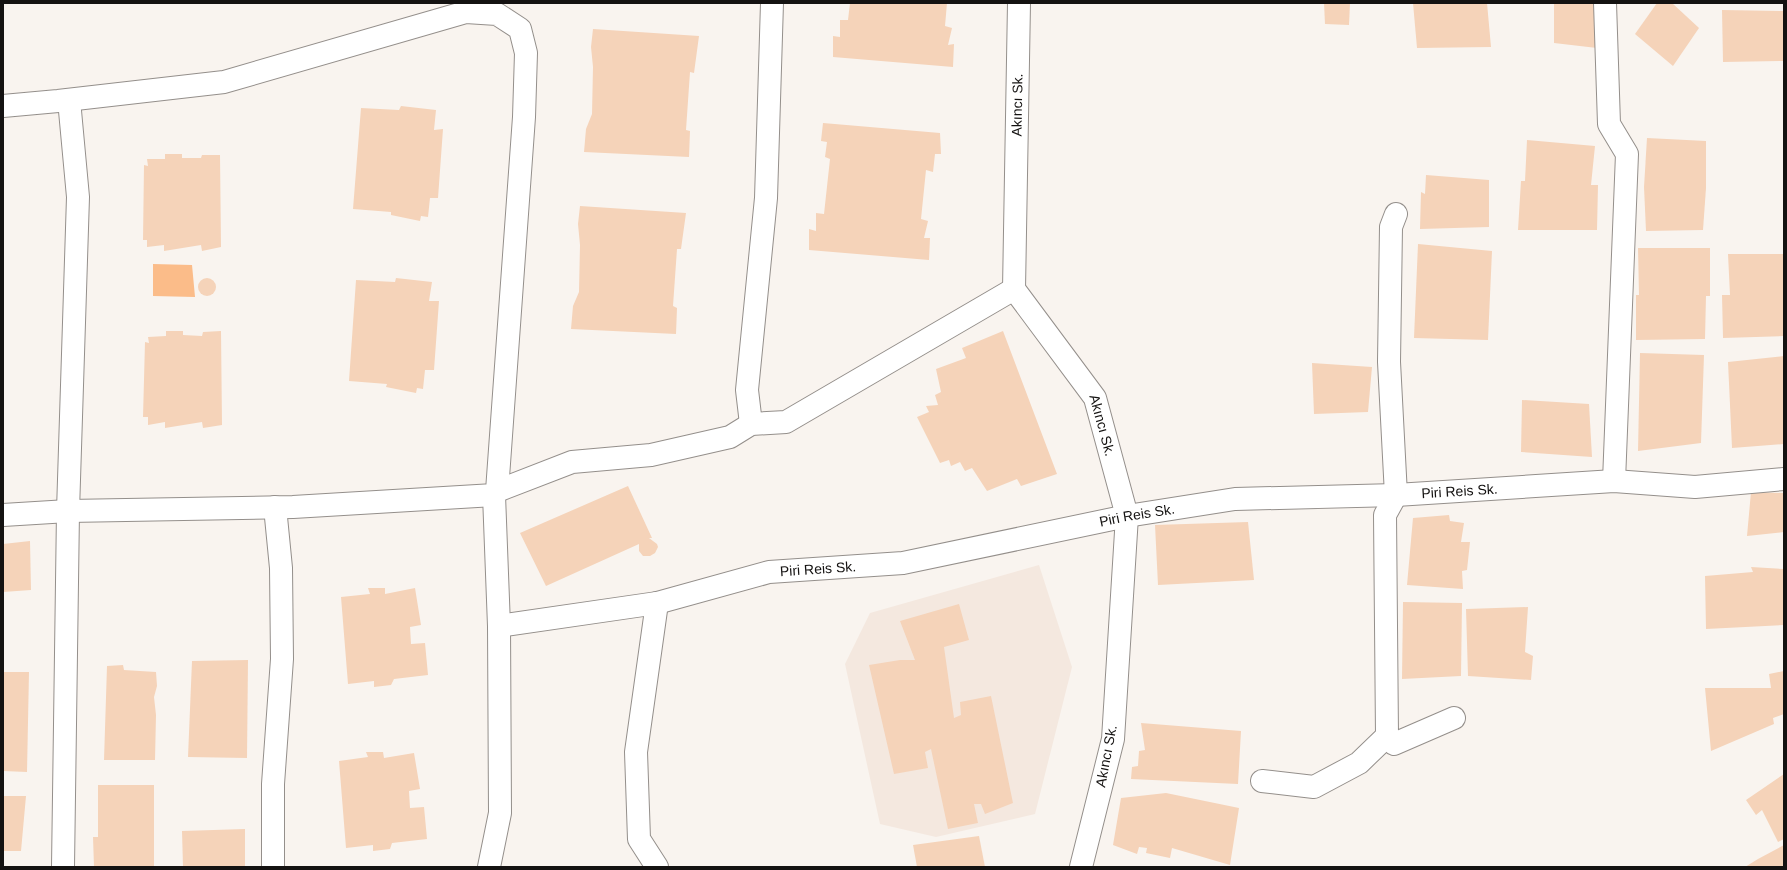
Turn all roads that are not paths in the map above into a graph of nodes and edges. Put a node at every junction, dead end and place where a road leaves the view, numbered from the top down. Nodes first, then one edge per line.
1 (772, 3) edge
2 (1019, 3) edge
3 (1605, 3) edge
4 (69, 100) junction
5 (3, 106) edge
6 (1396, 214) dead end
7 (1014, 289) junction
8 (751, 424) junction
9 (1784, 479) edge
10 (1614, 481) junction
11 (496, 493) junction
12 (1396, 495) junction
13 (275, 507) junction
14 (68, 511) junction
15 (3, 515) edge
16 (1127, 516) junction
17 (657, 603) junction
18 (499, 626) junction
19 (1454, 718) dead end
20 (1387, 736) junction
21 (1262, 781) dead end
22 (63, 867) edge
23 (273, 867) edge
24 (489, 867) edge
25 (657, 867) edge
26 (1080, 867) edge

1 - 8 street
2 - 7 street, Akıncı Sk.
3 - 10 street
4 - 5 street
4 - 11 street
4 - 14 street
6 - 12 street
7 - 8 street
7 - 16 street, Akıncı Sk.
8 - 11 street
9 - 10 street, Piri Reis Sk.
10 - 12 street, Piri Reis Sk.
11 - 13 street
11 - 18 street
12 - 16 street, Piri Reis Sk.
12 - 20 street
13 - 14 street
13 - 23 street
14 - 15 street
14 - 22 street
16 - 17 street, Piri Reis Sk.
16 - 26 street, Akıncı Sk.
17 - 18 street, Piri Reis Sk.
17 - 25 street
18 - 24 street
19 - 20 street
20 - 21 street

